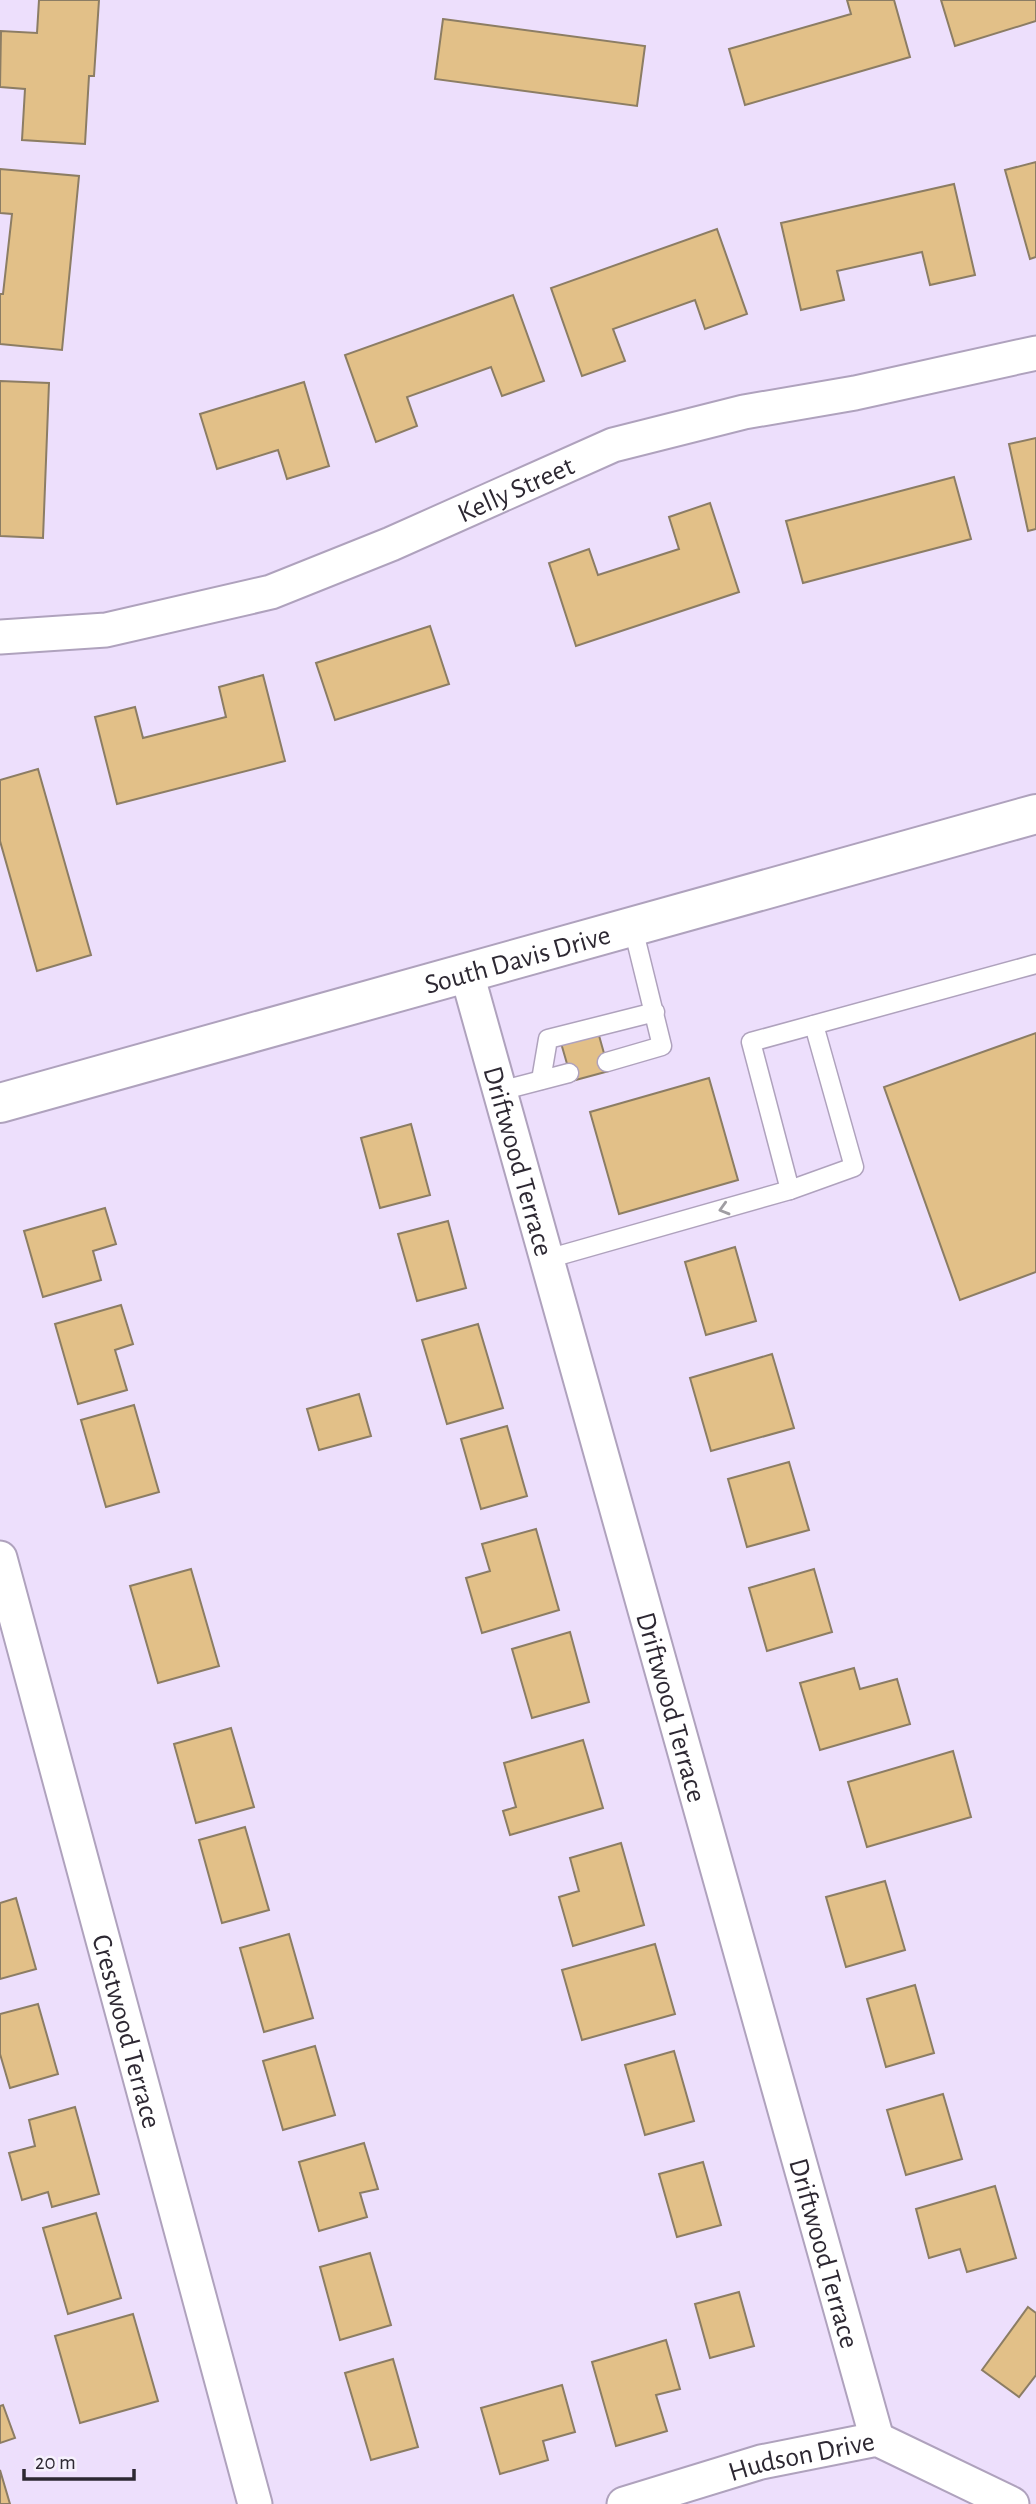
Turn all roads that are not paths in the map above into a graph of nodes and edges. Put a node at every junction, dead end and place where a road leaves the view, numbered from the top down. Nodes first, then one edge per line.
1 (1036, 353) edge
2 (0, 637) edge
3 (1036, 814) edge
4 (633, 928) junction
5 (1036, 964) edge
6 (467, 974) junction
7 (655, 1012) junction
8 (814, 1025) junction
9 (607, 1062) dead end
10 (569, 1073) dead end
11 (541, 1080) junction
12 (500, 1091) junction
13 (0, 1102) edge
14 (790, 1190) junction
15 (547, 1259) junction
16 (0, 1558) edge
17 (877, 2439) junction
18 (255, 2504) edge
19 (624, 2504) edge
20 (1012, 2504) edge

1 - 2 street, Kelly Street
3 - 4 street, South Davis Drive
4 - 6 street, South Davis Drive
4 - 7 lane
5 - 8 lane
6 - 12 street, Driftwood Terrace
6 - 13 street, South Davis Drive
7 - 9 lane
7 - 11 lane
8 - 14 lane
8 - 14 lane
10 - 11 lane
11 - 12 lane
12 - 15 street, Driftwood Terrace
14 -> 15 lane
15 - 17 street, Driftwood Terrace
16 - 18 street, Crestwood Terrace
17 - 19 street, Hudson Drive
17 - 20 street, Hudson Drive

